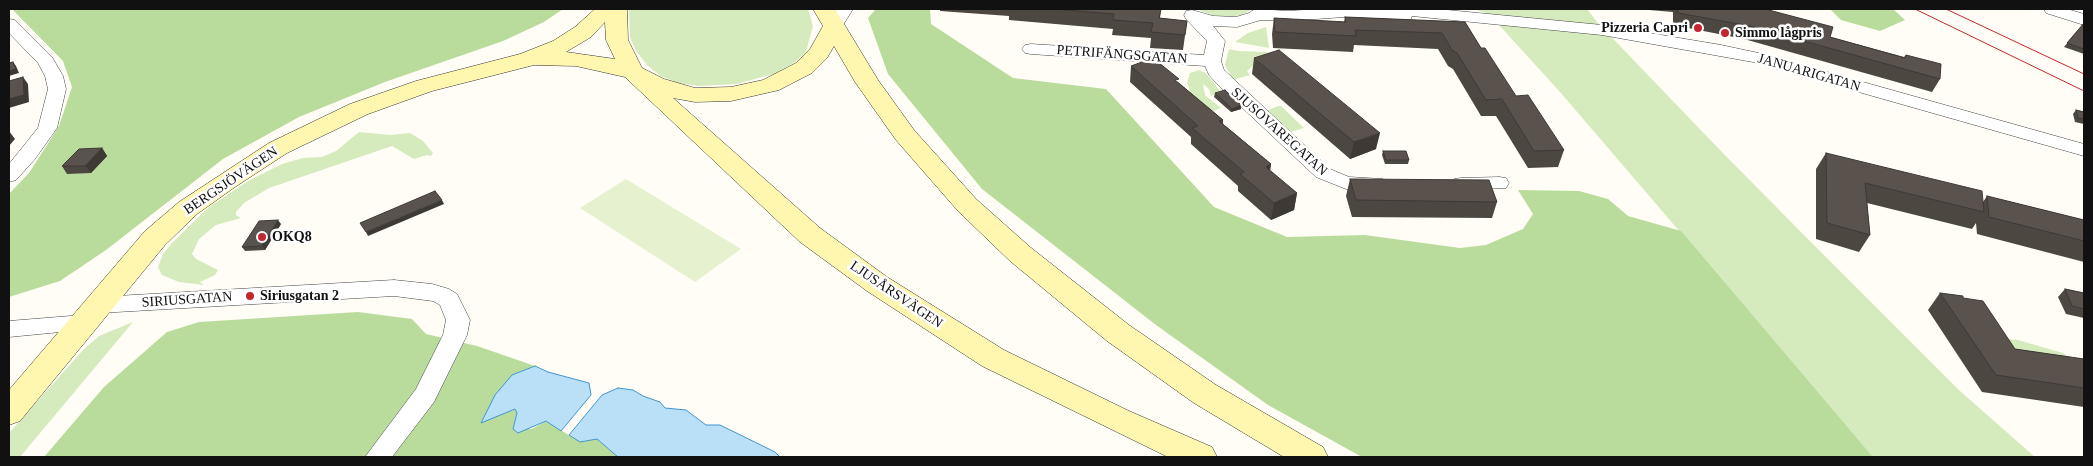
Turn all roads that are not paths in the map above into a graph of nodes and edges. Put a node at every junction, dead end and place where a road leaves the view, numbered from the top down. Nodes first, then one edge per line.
1 (607, 9) edge
2 (616, 9) edge
3 (1388, 9) edge
4 (2052, 9) edge
5 (1190, 12) edge
6 (834, 15) edge
7 (1256, 15) edge
8 (2084, 20) edge
9 (9, 24) edge
10 (1529, 24) junction
11 (1216, 41) junction
12 (1031, 49) dead end
13 (528, 59) junction
14 (1212, 61) junction
15 (633, 72) junction
16 (2084, 150) edge
17 (9, 176) edge
18 (1394, 184) edge
19 (1441, 184) edge
20 (1499, 184) dead end
21 (91, 314) junction
22 (9, 329) edge
23 (9, 412) edge
24 (378, 457) edge
25 (1200, 457) edge
26 (1311, 457) edge

1 - 13 main road, BERGSJÖVÄGEN
2 - 15 main road
3 - 10 street, JANUARIGATAN
4 - 8 street
5 - 7 street, JANUARIGATAN
5 - 11 street
6 - 15 main road, BERGSJÖVÄGEN
6 - 26 main road
7 - 10 street, JANUARIGATAN
7 - 11 street
9 - 17 street
10 - 16 street, JANUARIGATAN
11 - 14 street
12 - 14 street, PETRIFÄNGSGATAN
13 - 15 main road, BERGSJÖVÄGEN
13 - 21 main road, BERGSJÖVÄGEN
14 - 18 street, SJUSOVAREGATAN
15 - 25 main road, LJUSÅRSVÄGEN
19 - 20 street
21 - 22 street, SIRIUSGATAN
21 - 23 main road, BERGSJÖVÄGEN
21 - 24 street, SIRIUSGATAN

